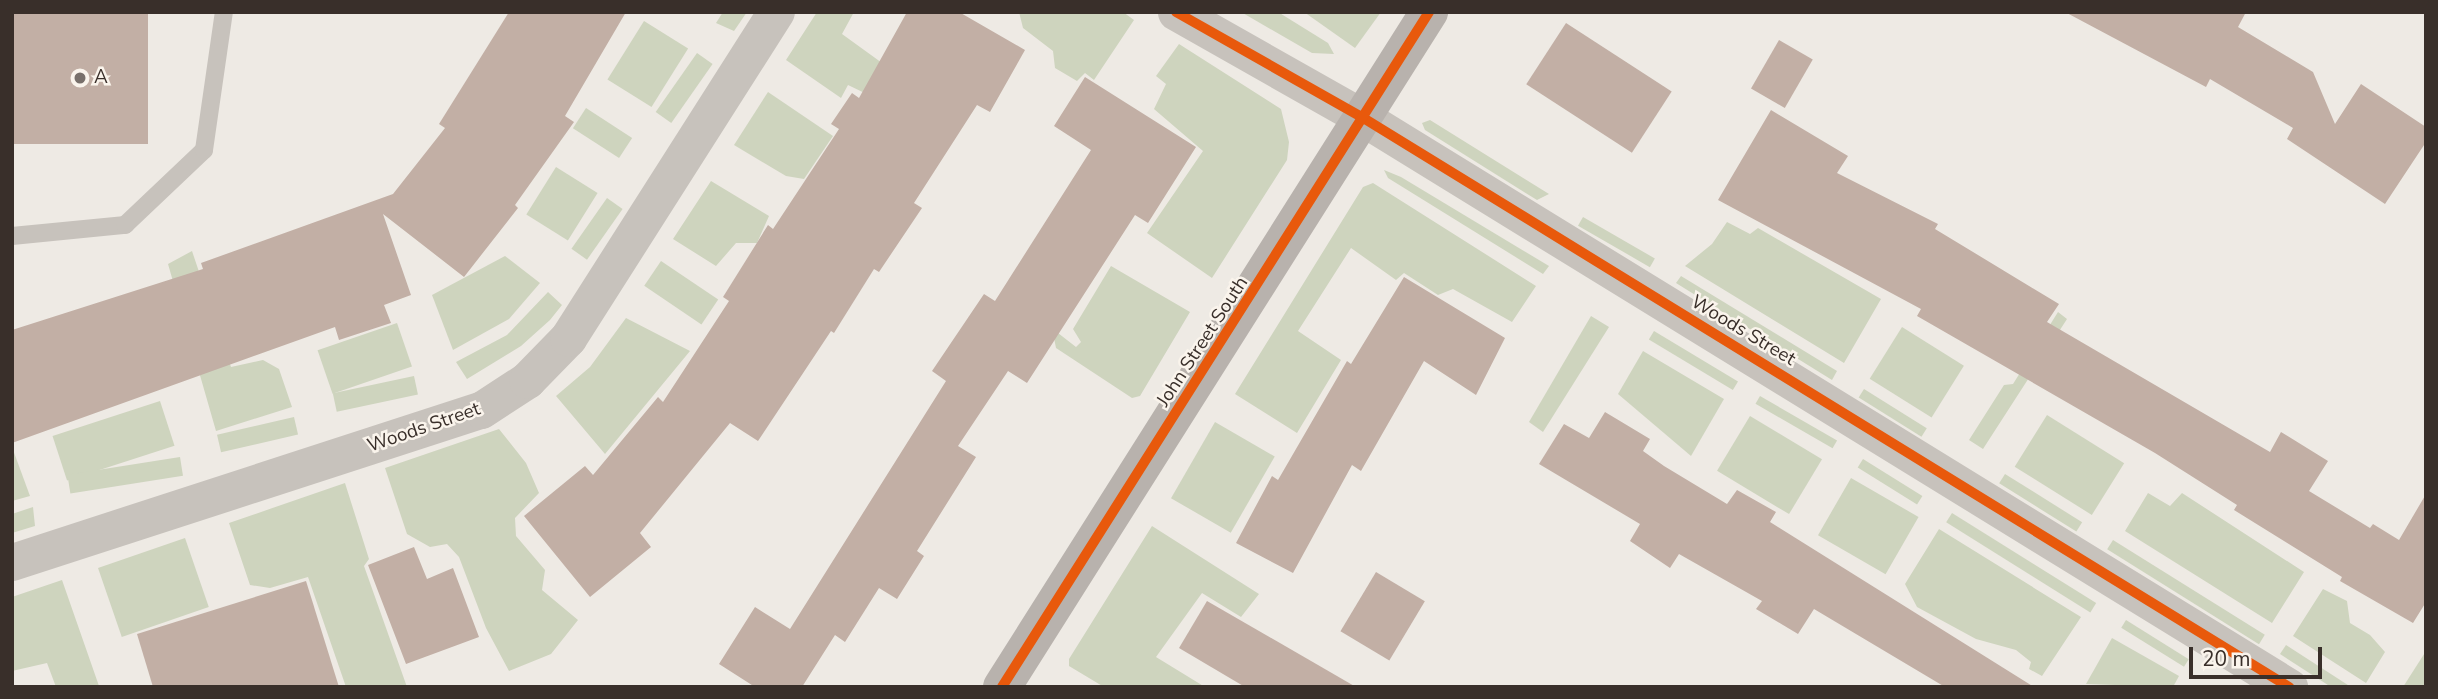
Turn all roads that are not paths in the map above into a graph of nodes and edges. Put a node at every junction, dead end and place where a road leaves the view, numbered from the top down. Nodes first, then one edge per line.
1 (224, 12) edge
2 (776, 12) edge
3 (1176, 12) edge
4 (1429, 12) edge
5 (1365, 119) junction
6 (12, 236) edge
7 (12, 562) edge
8 (1014, 683) edge
9 (2288, 687) edge

1 - 6 lane
2 - 7 street, Woods Street
3 - 5 street, Woods Street
4 - 5 street, John Street South
5 - 8 street, John Street South
5 - 9 street, Woods Street

